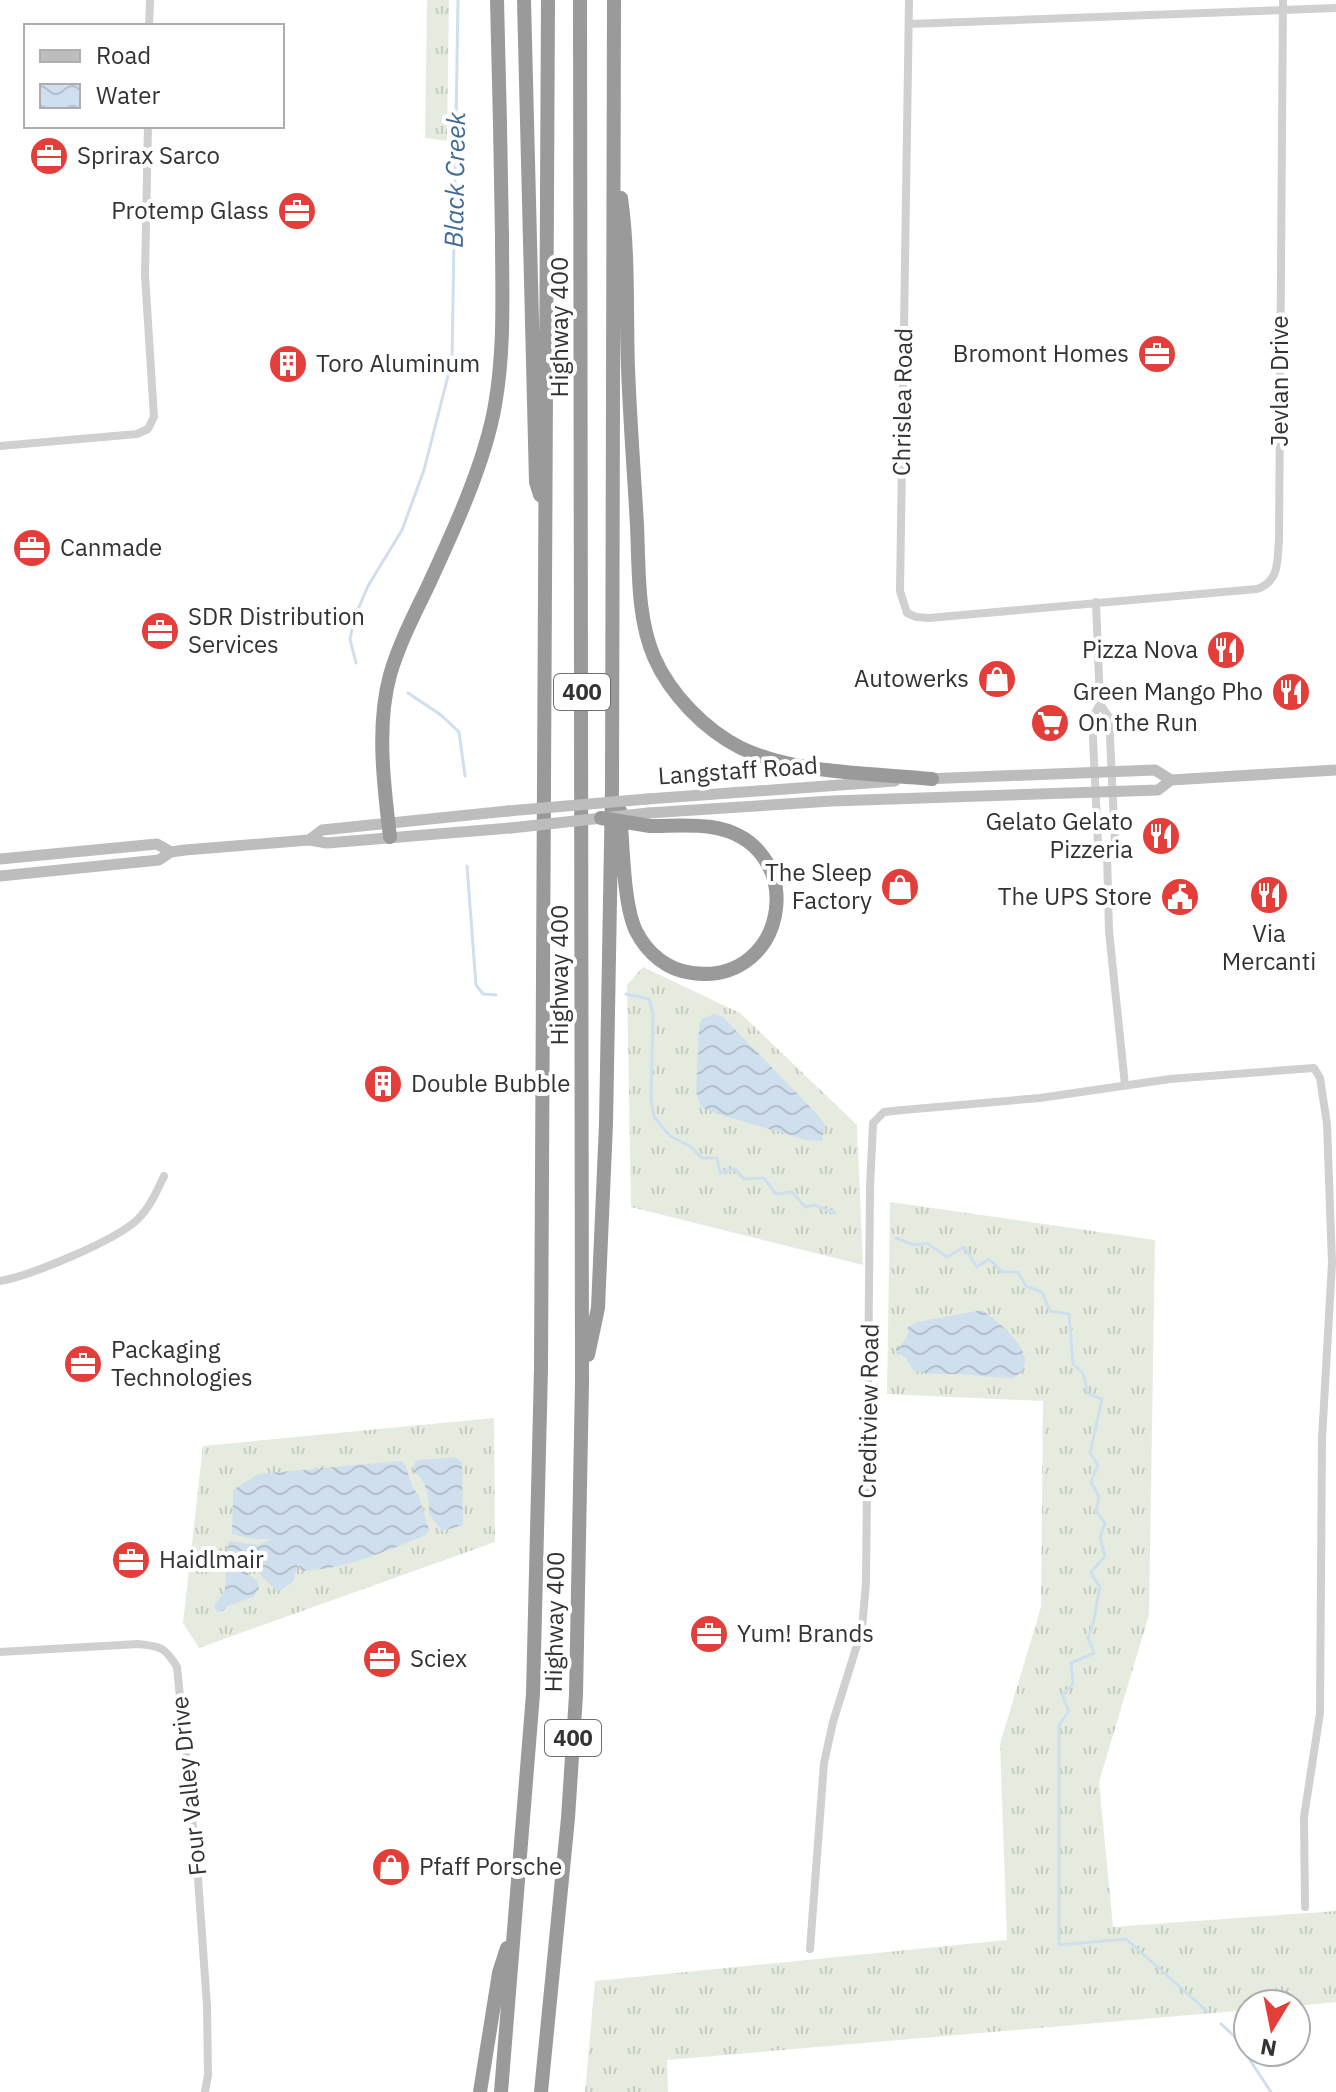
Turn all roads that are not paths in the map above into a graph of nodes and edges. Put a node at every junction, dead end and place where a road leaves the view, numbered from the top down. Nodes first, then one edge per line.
1 (150, 0) edge
2 (497, 0) edge
3 (524, 0) edge
4 (548, 0) edge
5 (580, 0) edge
6 (614, 0) edge
7 (909, 0) edge
8 (1283, 5) edge
9 (1336, 8) edge
10 (149, 24) edge
11 (909, 24) junction
12 (148, 128) edge
13 (614, 157) junction
14 (0, 446) edge
15 (544, 508) junction
16 (1096, 602) junction
17 (1100, 704) junction
18 (1112, 771) junction
19 (1095, 772) junction
20 (1335, 772) edge
21 (932, 779) junction
22 (1171, 780) junction
23 (612, 788) junction
24 (1113, 792) junction
25 (1096, 793) junction
26 (601, 818) joint
27 (649, 820) junction
28 (389, 830) junction
29 (171, 852) junction
30 (1107, 854) junction
31 (0, 859) edge
32 (0, 876) edge
33 (1125, 1085) junction
34 (164, 1176) dead end
35 (0, 1281) edge
36 (1334, 1315) edge
37 (582, 1383) junction
38 (0, 1652) edge
39 (1305, 1907) dead end
40 (515, 1925) junction
41 (810, 1949) dead end
42 (205, 2092) edge
43 (480, 2092) edge
44 (501, 2092) edge
45 (541, 2092) edge

1 - 10 street
2 - 28 highway
3 - 15 highway
4 - 15 highway, Highway 400 / 400
5 - 37 highway, Highway 400 / 400
6 - 13 highway
7 - 11 street, Chrislea Road
8 - 9 street
8 - 11 street
8 - 16 street, Jevlan Drive
11 - 16 street, Chrislea Road
12 - 14 street
13 - 21 highway
13 - 23 highway
15 - 40 highway, Highway 400 / 400
16 - 17 street
17 - 18 street
17 - 19 street
18 - 19 main road, Langstaff Road
18 - 22 main road, Langstaff Road
18 - 24 street
19 - 21 main road, Langstaff Road
19 - 25 street
20 - 22 main road, Langstaff Road
21 - 28 main road, Langstaff Road, bridge
22 - 24 main road, Langstaff Road
23 - 27 highway
23 - 37 highway
24 - 25 main road, Langstaff Road
24 - 30 street
25 - 27 main road, Langstaff Road
25 - 30 street
26 - 27 highway, bridge
26 - 28 main road, Langstaff Road, bridge
28 - 29 main road, Langstaff Road
29 - 31 main road, Langstaff Road
29 - 32 main road, Langstaff Road
30 - 33 street
33 - 36 street, Creditview Road
33 - 41 street, Creditview Road
34 - 35 street
36 - 39 street
37 - 45 highway, Highway 400 / 400
38 - 42 street, Four Valley Drive
40 - 43 highway
40 - 44 highway, Highway 400 / 400

